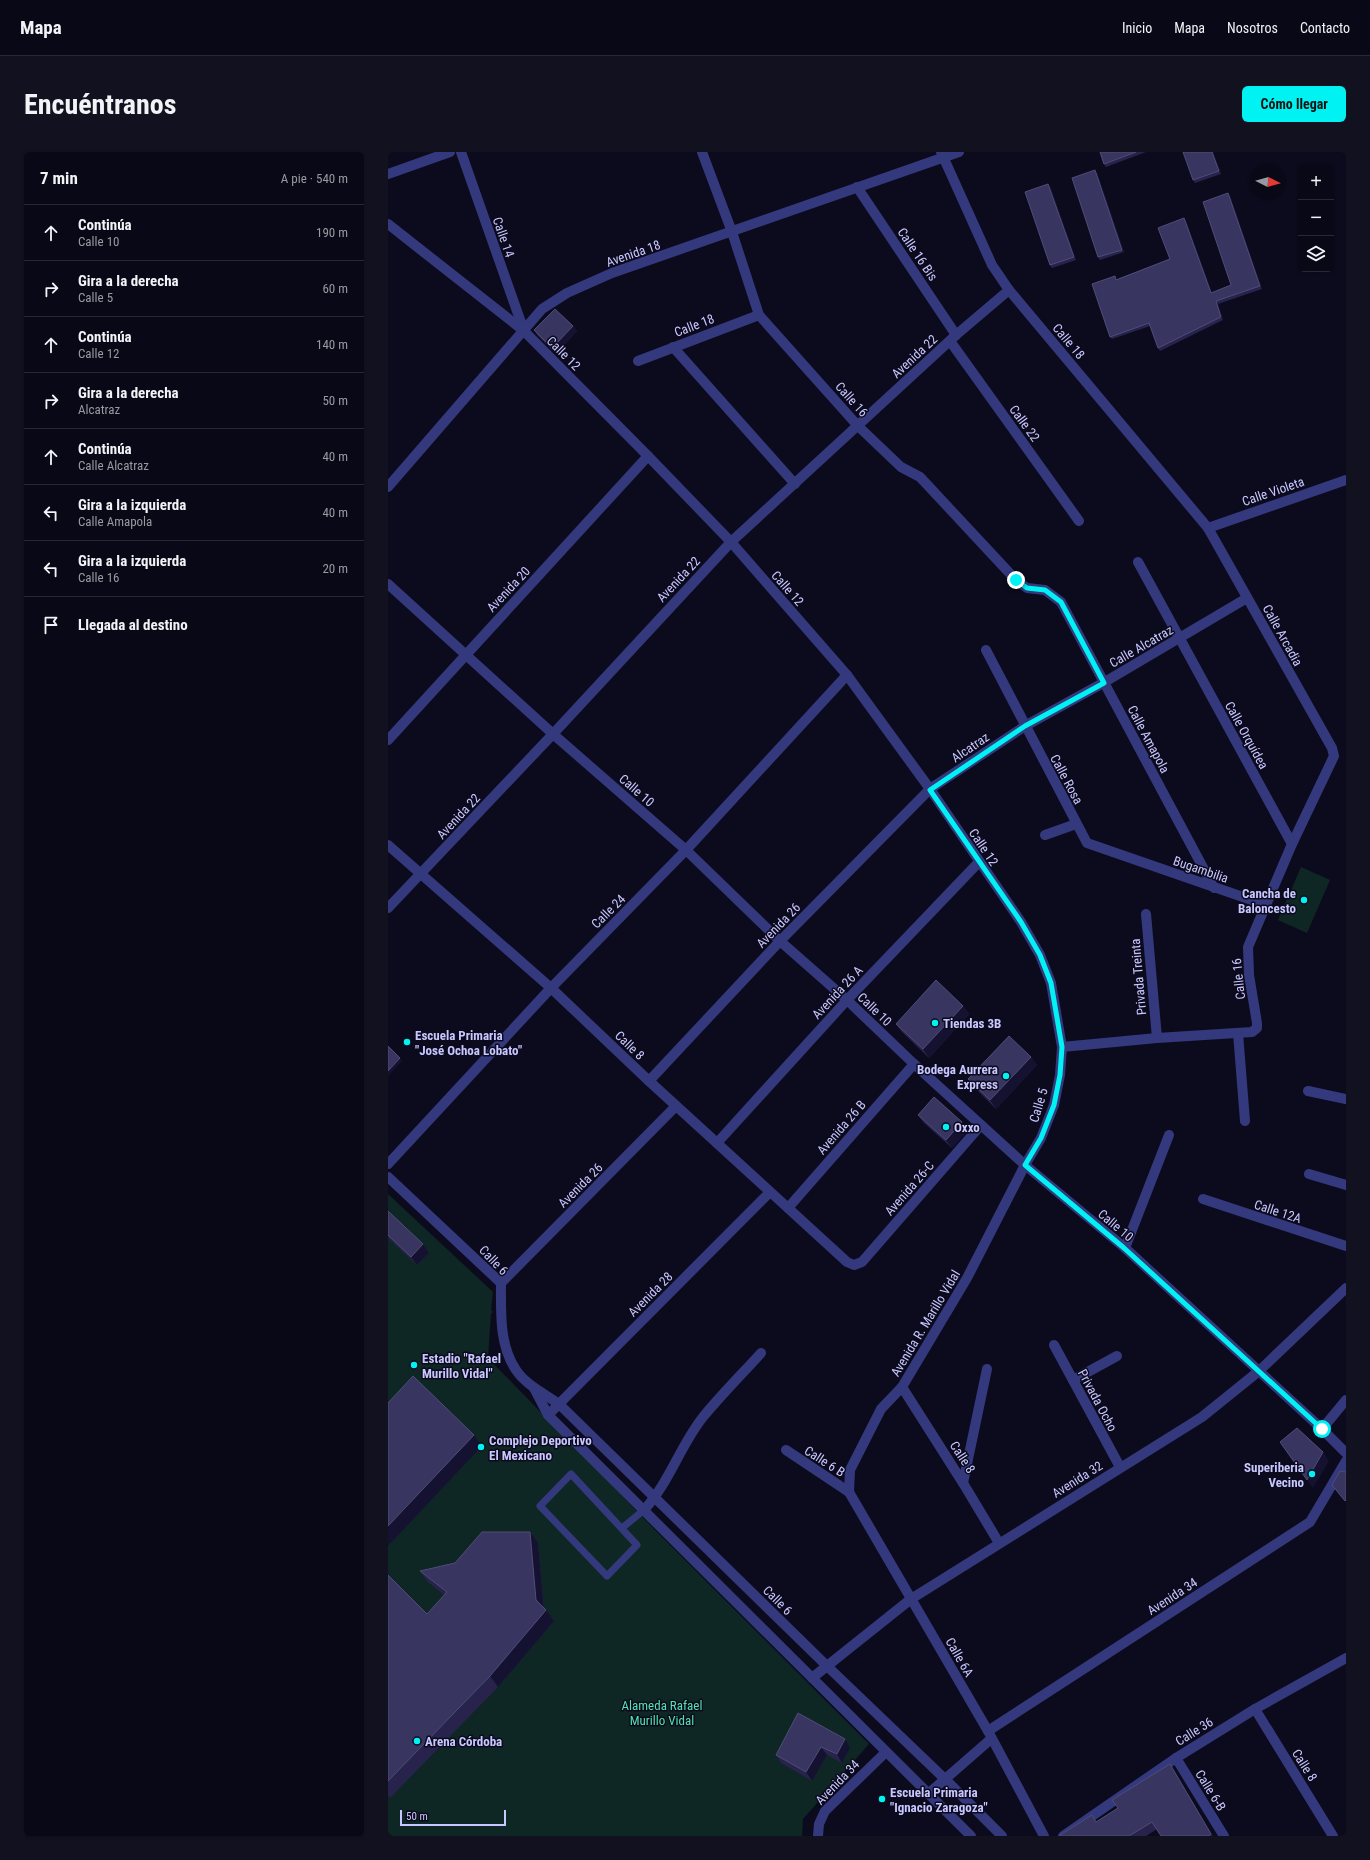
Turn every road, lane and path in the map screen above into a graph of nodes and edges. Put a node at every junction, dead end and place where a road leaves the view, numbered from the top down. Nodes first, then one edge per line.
1 (450, 152) edge
2 (461, 152) edge
3 (702, 152) edge
4 (959, 152) edge
5 (942, 155) edge
6 (388, 174) edge
7 (857, 187) junction
8 (388, 224) edge
9 (732, 232) junction
10 (1009, 290) junction
11 (759, 315) junction
12 (524, 331) junction
13 (953, 338) junction
14 (672, 347) junction
15 (638, 361) dead end
16 (858, 426) junction
17 (648, 456) junction
18 (1346, 480) edge
19 (794, 484) junction
20 (388, 487) edge
21 (1079, 521) dead end
22 (1208, 528) junction
23 (731, 542) junction
24 (1138, 562) dead end
25 (388, 584) edge
26 (1247, 598) junction
27 (1061, 602) joint
28 (1180, 638) junction
29 (986, 650) dead end
30 (465, 655) junction
31 (847, 675) junction
32 (1104, 683) junction
33 (1025, 726) junction
34 (553, 734) junction
35 (388, 740) edge
36 (930, 790) junction
37 (1076, 824) junction
38 (1045, 835) dead end
39 (1087, 843) joint
40 (1292, 844) junction
41 (388, 845) edge
42 (686, 850) junction
43 (978, 862) junction
44 (420, 874) junction
45 (1214, 888) junction
46 (1266, 905) junction
47 (388, 908) edge
48 (1146, 914) dead end
49 (780, 941) junction
50 (551, 988) junction
51 (847, 1000) junction
52 (1238, 1033) junction
53 (1157, 1038) junction
54 (1062, 1047) junction
55 (914, 1064) junction
56 (649, 1081) junction
57 (1308, 1091) dead end
58 (1346, 1099) edge
59 (676, 1106) junction
60 (1245, 1121) dead end
61 (981, 1125) junction
62 (1169, 1135) dead end
63 (717, 1143) junction
64 (388, 1164) edge
65 (1025, 1165) junction
66 (1309, 1174) dead end
67 (388, 1177) edge
68 (1346, 1185) edge
69 (770, 1192) junction
70 (1202, 1199) dead end
71 (788, 1208) junction
72 (1346, 1246) edge
73 (1124, 1248) junction
74 (854, 1265) joint
75 (502, 1283) junction
76 (1346, 1288) edge
77 (1334, 1300) junction
78 (1346, 1301) edge
79 (1054, 1345) dead end
80 (761, 1353) dead end
81 (1117, 1356) dead end
82 (987, 1369) dead end
83 (1259, 1371) junction
84 (1073, 1380) junction
85 (533, 1386) junction
86 (902, 1387) junction
87 (1346, 1400) edge
88 (559, 1404) junction
89 (548, 1415) junction
90 (1322, 1429) junction
91 (786, 1450) dead end
92 (1346, 1453) edge
93 (1346, 1461) edge
94 (1120, 1467) junction
95 (963, 1483) junction
96 (849, 1492) junction
97 (656, 1498) junction
98 (644, 1510) junction
99 (622, 1528) junction
100 (999, 1543) junction
101 (911, 1599) junction
102 (1345, 1661) edge
103 (827, 1666) junction
104 (812, 1678) junction
105 (1255, 1709) junction
106 (989, 1735) junction
107 (886, 1752) junction
108 (1176, 1758) junction
109 (946, 1779) junction
110 (928, 1794) junction
111 (818, 1836) edge
112 (971, 1836) edge
113 (1002, 1836) edge
114 (1044, 1836) edge
115 (1063, 1836) edge
116 (1224, 1836) edge
117 (1333, 1836) edge

1 - 6 street
2 - 12 street, Calle 14
3 - 9 street, Calle 16
4 - 5 street, Avenida 18
5 - 7 street, Avenida 18
5 - 10 street, Calle 18
7 - 9 street, Avenida 18
7 - 13 street, Calle 16 Bis
8 - 12 street, Calle 12
9 - 11 street, Calle 16
9 - 12 street, Avenida 18
10 - 13 street, Avenida 22
10 - 22 street, Calle 18
11 - 14 street, Calle 18
11 - 16 street, Calle 16
12 - 17 street, Calle 12
12 - 20 street, Avenida 18
13 - 16 street, Avenida 22
13 - 21 street, Calle 22
14 - 15 street, Calle 18
14 - 19 street
16 - 19 street, Avenida 22
16 - 27 street, Calle 16
17 - 23 street, Calle 12
17 - 30 street, Avenida 20
18 - 22 street, Calle Violeta
19 - 23 street, Avenida 22
22 - 26 street, Calle Arcadia
23 - 31 street, Calle 12
23 - 34 street, Avenida 22
24 - 28 street, Calle Orquídea
25 - 30 street, Calle 10
26 - 28 street, Calle Alcatraz
26 - 40 street, Calle Arcadia
27 - 32 street, Calle Amapola
28 - 32 street, Calle Alcatraz
28 - 40 street, Calle Orquídea
29 - 33 street, Calle Rosa
30 - 34 street, Calle 10
30 - 35 street, Avenida 20
31 - 36 street, Calle 12
31 - 42 street, Calle 24
32 - 33 street, Calle Alcatraz
32 - 45 street, Calle Amapola
33 - 36 street, Alcatraz
33 - 37 street, Calle Rosa
34 - 42 street, Calle 10
34 - 44 street, Avenida 22
36 - 43 street, Calle 12
36 - 49 street, Avenida 26
37 - 38 street
37 - 39 street, Calle Rosa
39 - 45 street, Bugambilia
40 - 46 street
41 - 44 street, Calle 8
42 - 49 street, Calle 10
42 - 50 street, Calle 24
43 - 51 street, Avenida 26 A
43 - 54 street, Calle 12
44 - 47 street, Avenida 22
44 - 50 street, Calle 8
45 - 46 street, Bugambilia
46 - 52 street, Calle 16
48 - 53 street, Privada Treinta
49 - 51 street, Calle 10
49 - 56 street, Avenida 26
50 - 56 street, Calle 8
50 - 64 street, Calle 24
51 - 55 street, Calle 10
51 - 63 street, Avenida 26 A
52 - 53 street
52 - 60 street
53 - 54 street
54 - 65 street, Calle 5
55 - 61 street, Calle 10
55 - 71 street, Avenida 26 B
56 - 59 street, Calle 8
57 - 58 street
59 - 63 street, Calle 8
59 - 75 street, Avenida 26
61 - 65 street, Calle 10
61 - 74 street, Avenida 26-C
62 - 73 street
63 - 69 street, Calle 8
65 - 73 street, Calle 10
65 - 86 street, Avenida R. Marillo Vidal
66 - 68 street
67 - 75 street, Calle 6
69 - 71 street, Calle 8
69 - 88 street, Avenida 28
70 - 72 street, Calle 12A
71 - 74 street, Calle 8
73 - 83 street, Calle 10
75 - 85 street, Calle 6
76 - 77 street, Avenida 32
77 - 78 street
77 - 83 street, Avenida 32
79 - 84 street, Privada Ocho
80 - 97 street
81 - 84 street
82 - 95 street
83 - 90 street, Calle 10
83 - 94 street, Avenida 32
84 - 94 street, Privada Ocho
85 - 88 street, Calle 6
85 - 89 street, Calle 6
86 - 95 street, Calle 8
86 - 96 street, Avenida R. Marillo Vidal
87 - 90 street
88 - 89 street, Avenida 28
88 - 97 street, Calle 6
89 - 98 street, Calle 6
90 - 92 street, Calle 10
91 - 96 street, Calle 6 B
93 - 106 street, Avenida 34
94 - 100 street, Avenida 32
95 - 100 street, Calle 8
96 - 101 street, Calle 6A
97 - 98 street
97 - 103 street, Calle 6
98 - 99 lane
98 - 104 street, Calle 6
99 - 99 lane
100 - 101 street, Avenida 32
101 - 103 street, Avenida 32
101 - 106 street, Calle 6A
102 - 105 street, Calle 36
103 - 104 street, Avenida 32
103 - 109 street, Calle 6
104 - 107 street, Calle 6
105 - 108 street, Calle 36
105 - 117 street, Calle 8
106 - 109 street, Avenida 34
106 - 114 street, Calle 6A
107 - 110 street, Calle 6
107 - 111 street, Avenida 34
108 - 115 street, Calle 36
108 - 116 street, Calle 6-B
109 - 110 street, Avenida 34
109 - 113 street, Calle 6
110 - 112 street, Calle 6

